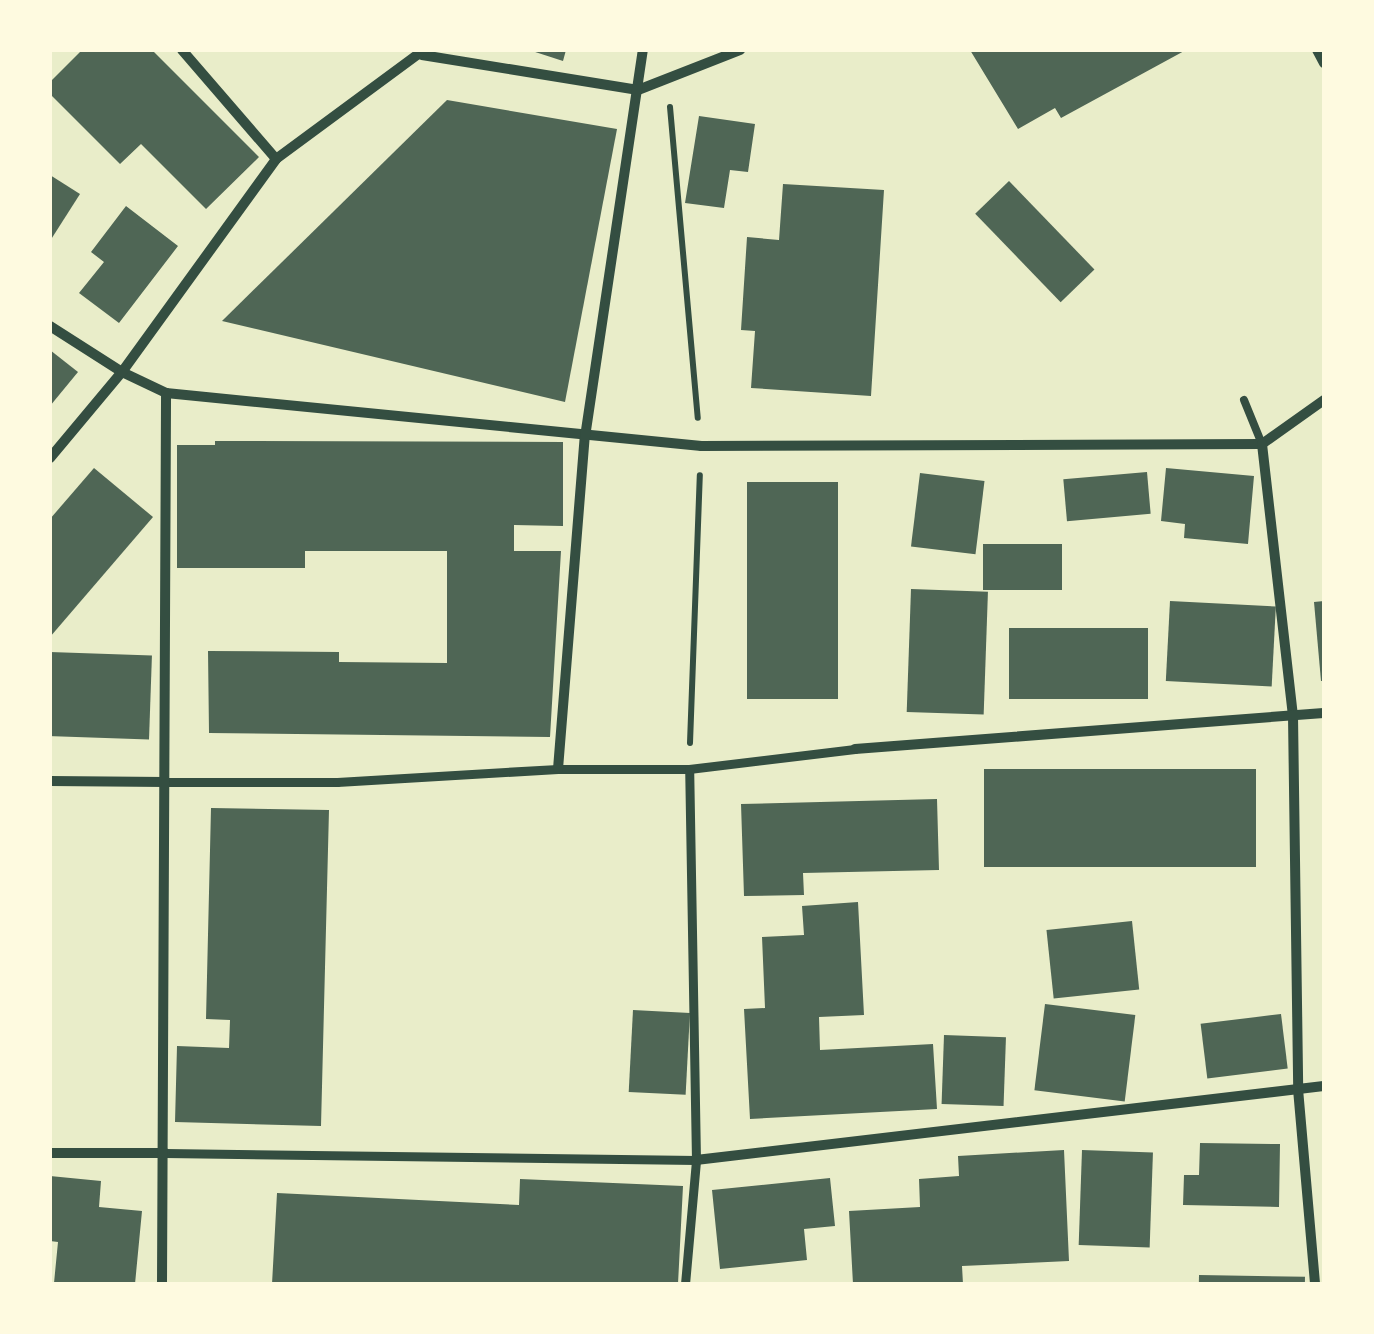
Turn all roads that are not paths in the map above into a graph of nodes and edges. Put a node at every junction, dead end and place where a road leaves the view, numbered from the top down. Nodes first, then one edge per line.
1 (182, 50) edge
2 (644, 50) edge
3 (740, 50) edge
4 (1317, 50) edge
5 (423, 53) edge
6 (1324, 63) edge
7 (638, 90) junction
8 (276, 159) junction
9 (50, 326) edge
10 (122, 372) junction
11 (166, 393) junction
12 (1244, 400) dead end
13 (1324, 400) edge
14 (586, 437) junction
15 (1262, 444) junction
16 (50, 458) edge
17 (1324, 713) edge
18 (1293, 716) junction
19 (854, 749) joint
20 (689, 769) junction
21 (558, 770) junction
22 (50, 782) edge
23 (165, 782) junction
24 (1324, 1086) edge
25 (1298, 1088) junction
26 (50, 1152) edge
27 (164, 1153) junction
28 (696, 1160) junction
29 (162, 1284) edge
30 (685, 1284) edge
31 (1315, 1284) edge

1 - 8 street
2 - 7 street
3 - 7 street
4 - 6 street
5 - 7 street
5 - 8 street
7 - 14 street
8 - 10 street
9 - 10 street
10 - 11 street
10 - 16 street
11 - 14 street
11 - 23 street
12 - 15 lane
13 - 15 street
14 - 15 street
14 - 21 street
15 - 18 street
17 - 18 street
18 - 19 street
18 - 25 street
19 - 20 street
20 - 21 street
20 - 28 street
21 - 23 street
22 - 23 street
23 - 27 street
24 - 25 street
25 - 28 street
25 - 31 street
26 - 27 street
27 - 28 street
27 - 29 street
28 - 30 street

